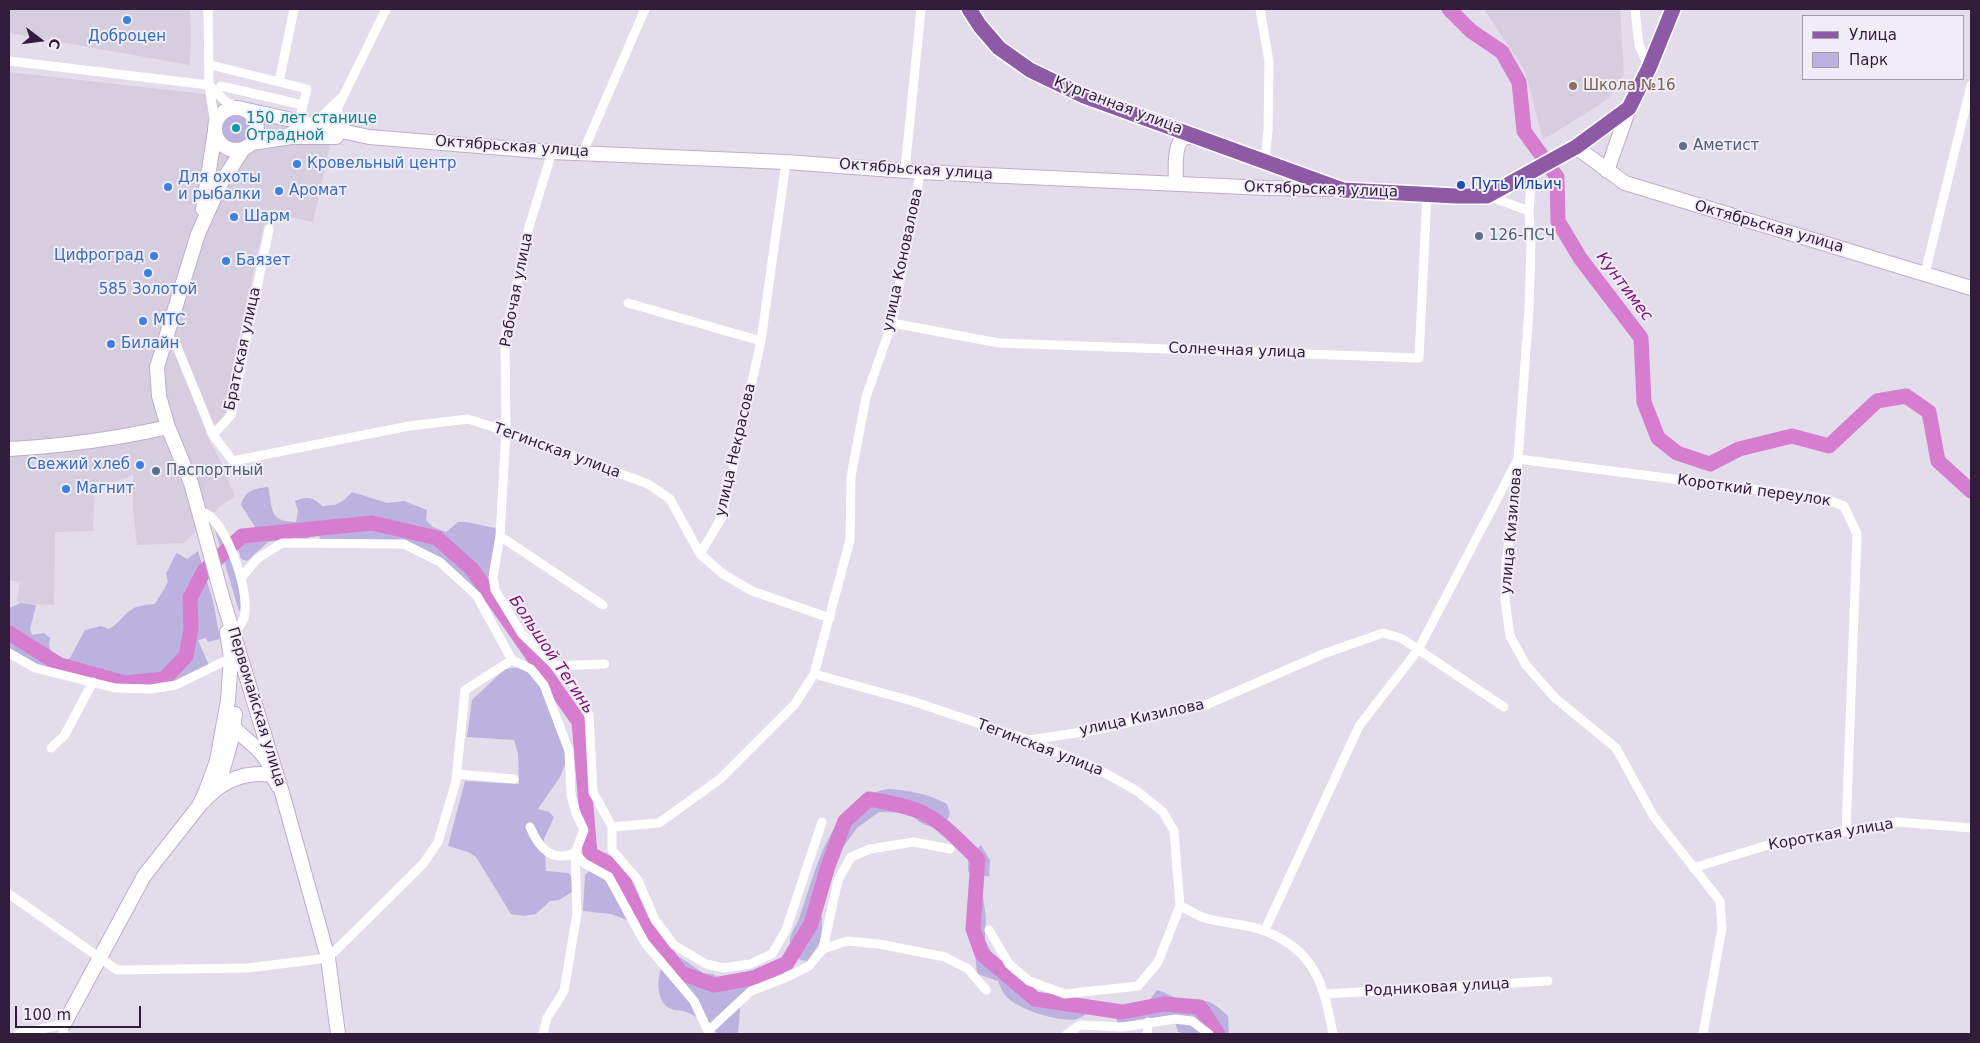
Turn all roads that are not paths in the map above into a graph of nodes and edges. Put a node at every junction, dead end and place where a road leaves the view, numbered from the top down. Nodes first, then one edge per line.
1 (208, 9) edge
2 (294, 9) edge
3 (386, 9) edge
4 (645, 9) edge
5 (921, 9) edge
6 (969, 9) edge
7 (1260, 9) edge
8 (1634, 9) edge
9 (1673, 9) edge
10 (9, 61) edge
11 (209, 66) junction
12 (1649, 68) junction
13 (279, 82) junction
14 (209, 85) junction
15 (1971, 85) edge
16 (222, 86) dead end
17 (343, 95) junction
18 (303, 106) junction
19 (1629, 108) junction
20 (244, 109) junction
21 (1151, 121) junction
22 (307, 124) junction
23 (215, 128) junction
24 (362, 136) junction
25 (277, 138) junction
26 (1205, 139) junction
27 (248, 146) junction
28 (1576, 147) junction
29 (1177, 148) junction
30 (552, 152) junction
31 (583, 152) junction
32 (786, 162) junction
33 (1269, 162) junction
34 (904, 170) junction
35 (1608, 171) junction
36 (920, 172) junction
37 (1532, 172) junction
38 (1176, 184) junction
39 (1266, 188) junction
40 (1343, 190) junction
41 (1427, 194) junction
42 (1487, 196) junction
43 (1530, 211) junction
44 (269, 229) dead end
45 (198, 234) junction
46 (1924, 273) junction
47 (1971, 288) edge
48 (628, 303) dead end
49 (892, 324) junction
50 (165, 338) junction
51 (761, 341) junction
52 (159, 396) junction
53 (168, 427) junction
54 (506, 431) junction
55 (139, 434) junction
56 (212, 435) junction
57 (9, 449) edge
58 (178, 449) junction
59 (1518, 459) junction
60 (198, 510) junction
61 (500, 536) junction
62 (700, 554) junction
63 (241, 578) junction
64 (223, 600) junction
65 (603, 605) dead end
66 (830, 618) junction
67 (234, 634) junction
68 (1418, 650) junction
69 (9, 653) edge
70 (231, 658) junction
71 (512, 660) junction
72 (605, 664) dead end
73 (555, 666) junction
74 (814, 674) junction
75 (93, 682) junction
76 (1504, 707) dead end
77 (227, 710) junction
78 (233, 726) junction
79 (1028, 740) junction
80 (268, 745) junction
81 (51, 748) dead end
82 (219, 748) junction
83 (272, 774) junction
84 (457, 774) junction
85 (514, 780) dead end
86 (209, 792) junction
87 (283, 796) junction
88 (822, 822) dead end
89 (530, 827) dead end
90 (612, 827) junction
91 (1971, 828) edge
92 (1846, 831) junction
93 (950, 849) dead end
94 (576, 853) junction
95 (1693, 868) junction
96 (9, 894) edge
97 (1180, 906) junction
98 (989, 930) dead end
99 (1264, 930) junction
100 (823, 949) junction
101 (99, 956) junction
102 (328, 958) junction
103 (1548, 981) dead end
104 (986, 990) dead end
105 (1326, 994) junction
106 (1148, 1022) junction
107 (64, 1029) edge
108 (708, 1033) edge
109 (18, 1034) edge
110 (338, 1034) edge
111 (543, 1034) edge
112 (1067, 1034) edge
113 (1147, 1034) edge
114 (1209, 1034) edge
115 (1333, 1034) edge
116 (1703, 1034) edge

1 - 11 street
2 - 13 street
3 - 17 street
4 - 31 street
5 - 34 street, улица Коновалова
6 - 21 main road, Курганная улица
7 - 33 street
8 - 12 street
9 - 12 main road
10 - 14 street
11 - 13 street
11 - 14 street
12 - 19 main road
13 - 18 street
14 - 20 street
14 - 23 street
15 - 46 street
16 - 18 street
17 - 22 street
17 - 24 street
18 - 22 street
19 - 28 main road, Октябрьская улица
19 - 35 street
20 - 22 street, Октябрьская улица
20 - 23 street
20 - 27 street
21 - 26 main road, Курганная улица
21 - 29 street
22 - 24 street, Октябрьская улица
22 - 25 street
23 - 27 street
23 - 45 street
24 - 25 street
24 - 30 street, Октябрьская улица
25 - 27 street
26 - 29 street, Курганная улица
26 - 33 main road, Курганная улица
27 - 45 street
28 - 35 street, Октябрьская улица
28 - 37 main road, Октябрьская улица
29 - 38 street, Курганная улица
30 - 31 street, Октябрьская улица
30 - 54 street, Рабочая улица
31 - 32 street, Октябрьская улица
32 - 34 street, Октябрьская улица
32 - 51 street, улица Некрасова
33 - 39 street
33 - 40 main road, Курганная улица
34 - 36 street, Октябрьская улица
35 - 46 street, Октябрьская улица
36 - 38 street, Октябрьская улица
36 - 49 street, улица Коновалова
37 - 42 main road, Октябрьская улица
37 - 43 street, улица Кизилова
38 - 39 street, Октябрьская улица
39 - 40 street, Октябрьская улица
40 - 41 main road, Октябрьская улица
41 - 42 main road, Октябрьская улица
41 - 49 street, Солнечная улица
42 - 43 street
43 - 59 street, улица Кизилова
44 - 56 street, Братская улица
45 - 50 street, Первомайская улица
46 - 47 street, Октябрьская улица
48 - 51 street
49 - 66 street, улица Коновалова
50 - 52 street, Первомайская улица
50 - 56 street
51 - 62 street, улица Некрасова
52 - 53 street, Первомайская улица
52 - 55 street
53 - 55 street
53 - 58 street, Первомайская улица
54 - 56 street, Тегинская улица
54 - 61 street
54 - 62 street, Тегинская улица
55 - 57 street
55 - 58 street
58 - 60 street, Первомайская улица
59 - 68 street, улица Кизилова
59 - 92 street, Короткий переулок
59 - 95 street, улица Кизилова
60 - 63 street
60 - 64 street, Первомайская улица
61 - 65 street
61 - 73 street
62 - 66 street, Тегинская улица
63 - 67 street
63 - 71 street
64 - 67 street, Первомайская улица
64 - 70 street, Первомайская улица
66 - 74 street, улица Коновалова
67 - 78 street
67 - 80 street, Первомайская улица
68 - 76 street, улица Кизилова
68 - 79 street, улица Кизилова
68 - 99 street, улица Кизилова
69 - 75 street, Первомайская улица
70 - 75 street, Первомайская улица
70 - 77 street, Первомайская улица
71 - 84 street
71 - 94 street
72 - 73 street
73 - 90 street
74 - 79 street, Тегинская улица
74 - 90 street, улица Коновалова
75 - 81 street
77 - 78 street
77 - 82 street, Первомайская улица
78 - 80 street
78 - 82 street
78 - 83 street
78 - 86 street
79 - 97 street, Тегинская улица
80 - 87 street, Первомайская улица
82 - 86 street, Первомайская улица
83 - 86 street, Первомайская улица
83 - 87 street, Первомайская улица
84 - 85 street
84 - 102 street
86 - 101 street, Первомайская улица
87 - 102 street
88 - 90 street
89 - 94 street
91 - 92 street, Короткая улица
92 - 95 street, Короткая улица
93 - 100 street
94 - 108 street
94 - 111 street
95 - 116 street, улица Кизилова
96 - 101 street
97 - 98 street, Тегинская улица
97 - 99 street
99 - 105 street
100 - 104 street
100 - 108 street
101 - 102 street
101 - 107 street, Первомайская улица
102 - 110 street
103 - 105 street, Родниковая улица
105 - 115 street
106 - 112 street
106 - 113 street
106 - 114 street
107 - 109 street

